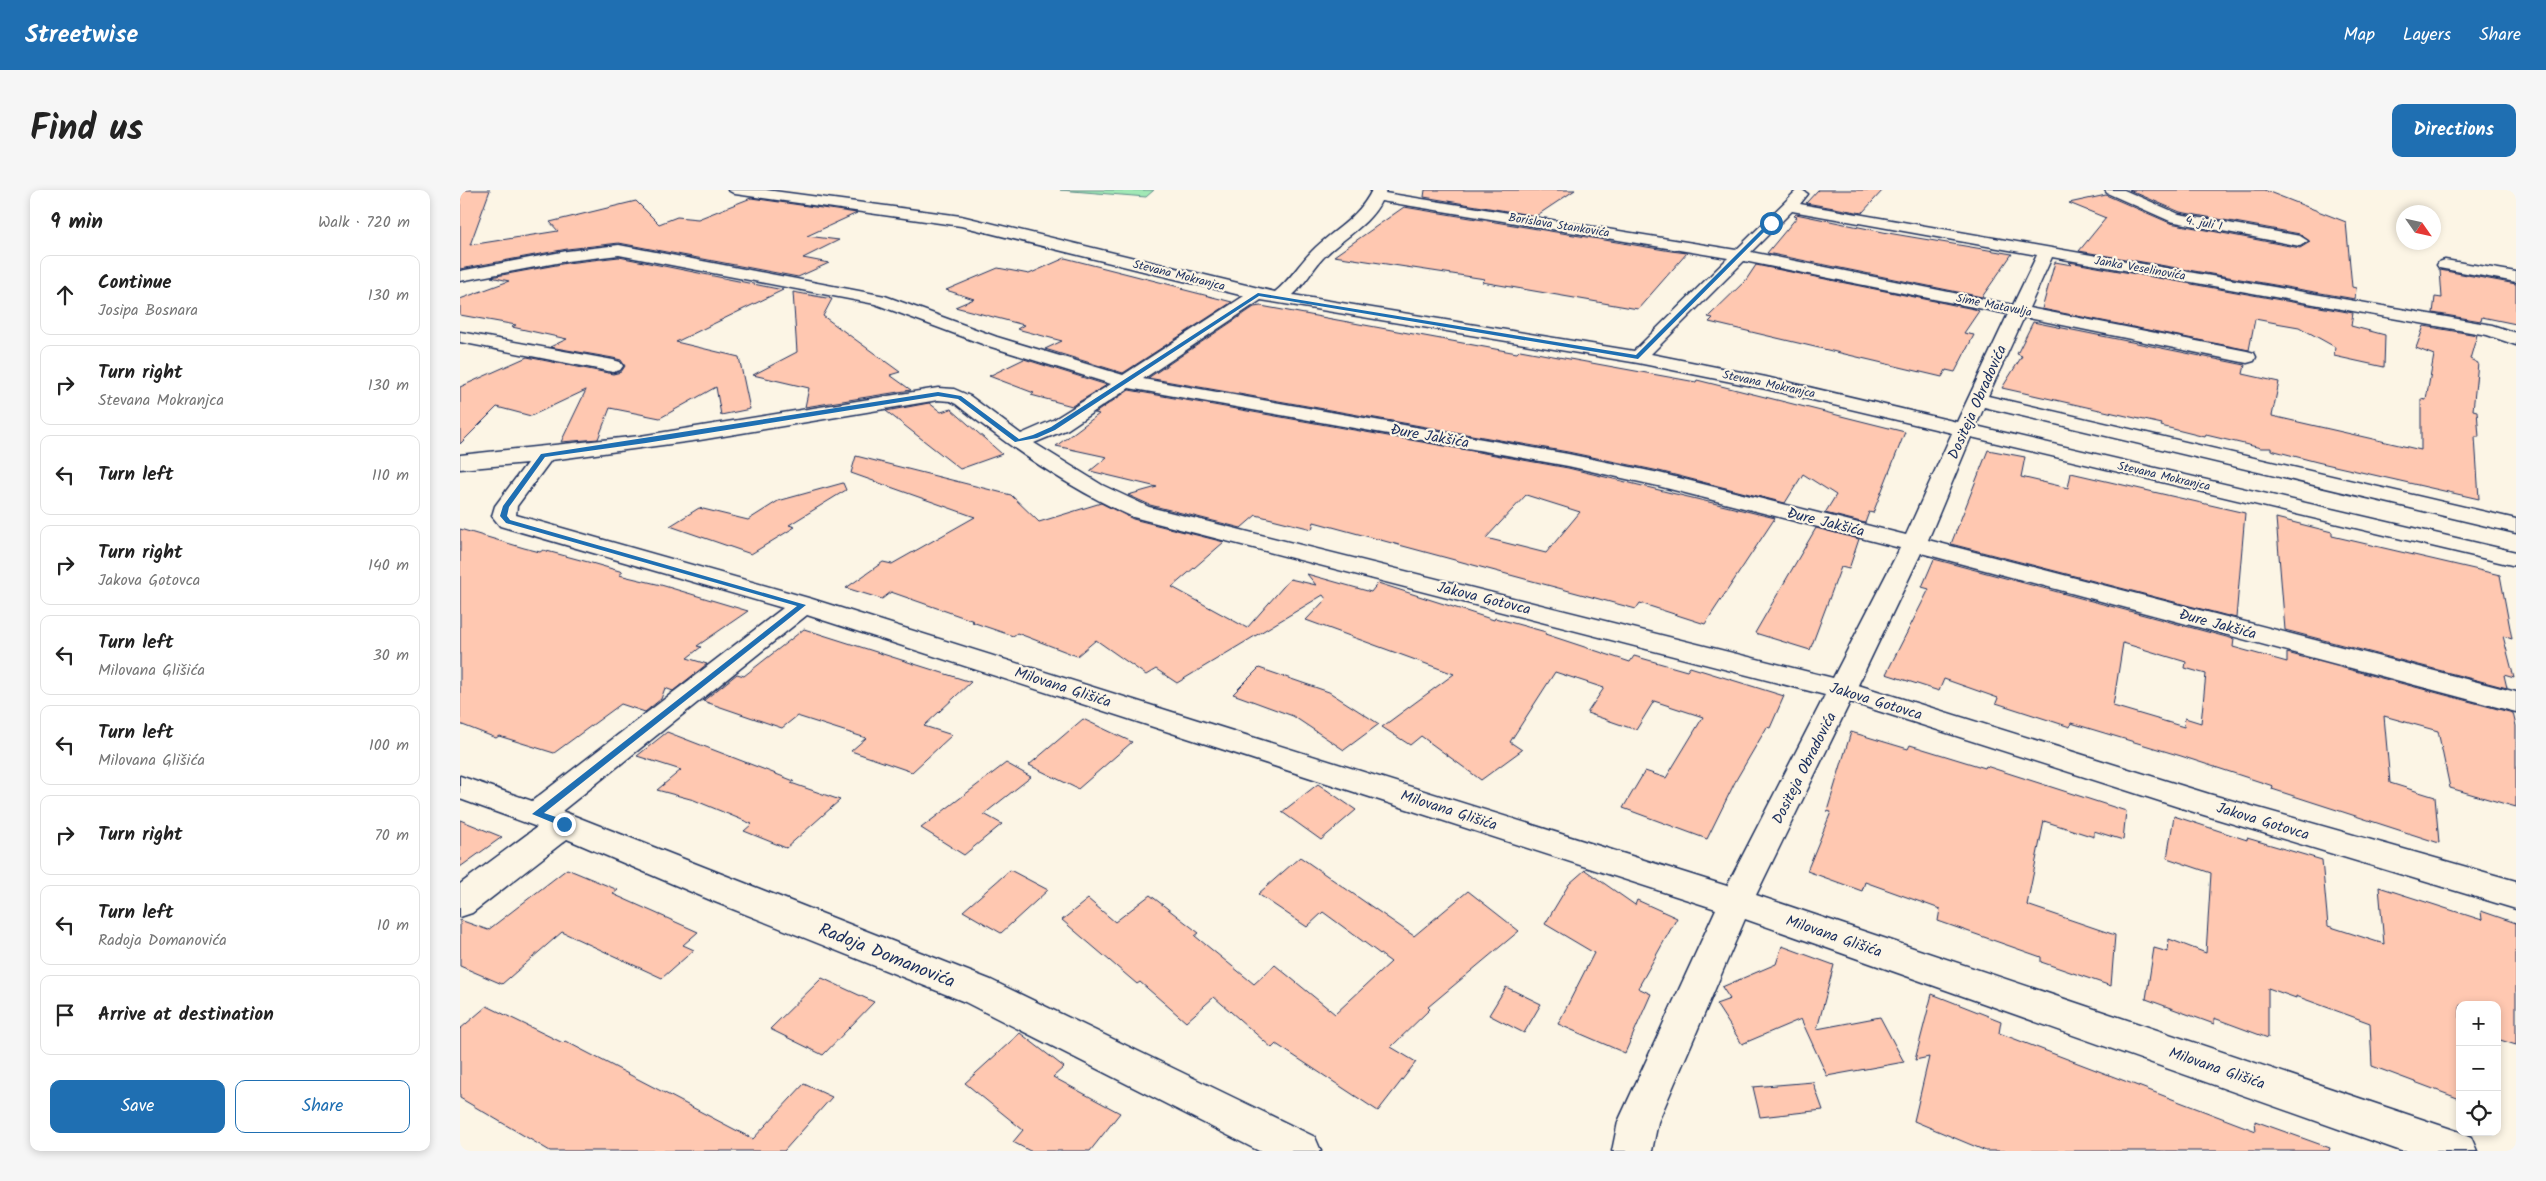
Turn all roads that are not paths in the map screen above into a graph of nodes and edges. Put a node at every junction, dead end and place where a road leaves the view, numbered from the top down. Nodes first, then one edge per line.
1 (735, 190) edge
2 (1806, 190) edge
3 (2112, 190) edge
4 (1378, 193) edge
5 (1788, 206) junction
6 (2300, 241) dead end
7 (2046, 252) junction
8 (1740, 255) junction
9 (2445, 265) dead end
10 (460, 276) edge
11 (2516, 277) edge
12 (1258, 294) junction
13 (1278, 298) junction
14 (2020, 310) junction
15 (460, 337) edge
16 (2516, 340) edge
17 (481, 342) junction
18 (460, 356) edge
19 (1638, 357) junction
20 (2247, 357) dead end
21 (613, 366) dead end
22 (1126, 382) junction
23 (1977, 399) junction
24 (1965, 428) junction
25 (1018, 441) junction
26 (543, 456) junction
27 (460, 462) edge
28 (2516, 526) edge
29 (1914, 544) junction
30 (2516, 560) edge
31 (803, 605) junction
32 (1843, 690) junction
33 (2516, 702) edge
34 (460, 787) edge
35 (550, 819) junction
36 (2516, 896) edge
37 (1736, 902) junction
38 (460, 903) edge
39 (1301, 1151) edge
40 (1632, 1151) edge
41 (2457, 1151) edge

1 - 12 street, Stevana Mokranjca
2 - 5 street
3 - 6 street, 4. juli I
4 - 8 street, Borislava Stankovića
4 - 13 street
5 - 7 street, Janka Veselinovića
5 - 8 street
7 - 14 street, Dositeja Obradovića
7 - 16 street, Janka Veselinovića
8 - 14 street, Sime Matavulja
8 - 19 street
9 - 11 street
10 - 22 street, Đure Jakšića
12 - 13 street, Stevana Mokranjca
12 - 22 street
13 - 19 street, Stevana Mokranjca
14 - 20 street, Sime Matavulja
14 - 23 street, Dositeja Obradovića
15 - 17 street
17 - 18 street
17 - 21 street
19 - 24 street, Stevana Mokranjca
22 - 25 street
22 - 29 street, Đure Jakšića
23 - 24 street, Dositeja Obradovića
23 - 28 street
24 - 29 street, Dositeja Obradovića
24 - 30 street, Stevana Mokranjca
25 - 26 street, Jakova Gotovca
25 - 32 street, Jakova Gotovca
26 - 27 street, Jakova Gotovca
26 - 31 street, Milovana Glišića
29 - 32 street, Dositeja Obradovića
29 - 33 street, Đure Jakšića
31 - 35 street
31 - 37 street, Milovana Glišića
32 - 36 street, Jakova Gotovca
32 - 37 street, Dositeja Obradovića
34 - 35 street, Radoja Domanovića
35 - 38 street
35 - 39 street, Radoja Domanovića
37 - 40 street, Dositeja Obradovića
37 - 41 street, Milovana Glišića

